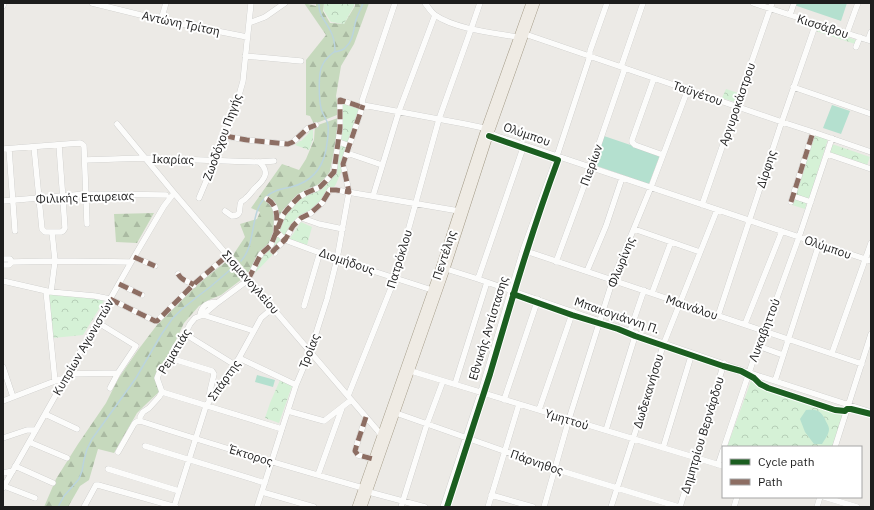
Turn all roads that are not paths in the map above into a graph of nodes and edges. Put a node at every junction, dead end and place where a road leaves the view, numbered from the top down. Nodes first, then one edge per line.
1 (92, 3) edge
2 (166, 3) edge
3 (249, 3) edge
4 (285, 3) edge
5 (395, 3) edge
6 (425, 3) edge
7 (480, 3) edge
8 (530, 3) edge
9 (536, 3) edge
10 (607, 3) edge
11 (643, 3) edge
12 (753, 3) edge
13 (794, 3) edge
14 (858, 3) edge
15 (771, 6) edge
16 (435, 15) junction
17 (790, 15) junction
18 (162, 20) junction
19 (249, 23) junction
20 (816, 23) junction
21 (471, 29) junction
22 (871, 32) edge
23 (847, 33) junction
24 (525, 34) junction
25 (247, 37) junction
26 (518, 37) junction
27 (860, 37) junction
28 (869, 40) edge
29 (856, 47) dead end
30 (245, 56) junction
31 (590, 56) junction
32 (301, 61) dead end
33 (623, 67) junction
34 (654, 78) junction
35 (794, 87) junction
36 (688, 90) junction
37 (363, 106) junction
38 (736, 106) junction
39 (399, 111) junction
40 (871, 114) edge
41 (439, 119) junction
42 (782, 122) junction
43 (117, 124) dead end
44 (316, 125) dead end
45 (488, 131) junction
46 (813, 132) junction
47 (225, 136) junction
48 (832, 138) junction
49 (338, 142) junction
50 (59, 145) junction
51 (524, 145) junction
52 (350, 146) junction
53 (34, 147) junction
54 (6, 149) edge
55 (871, 152) edge
56 (347, 153) junction
57 (827, 154) junction
58 (663, 155) junction
59 (557, 156) junction
60 (145, 158) junction
61 (85, 160) junction
62 (214, 160) junction
63 (274, 161) dead end
64 (260, 162) junction
65 (335, 162) junction
66 (344, 164) junction
67 (382, 165) junction
68 (591, 167) junction
69 (871, 169) edge
70 (622, 178) junction
71 (324, 184) junction
72 (651, 187) junction
73 (330, 190) junction
74 (347, 190) junction
75 (172, 191) junction
76 (86, 194) junction
77 (166, 195) junction
78 (63, 196) junction
79 (373, 196) junction
80 (39, 198) junction
81 (199, 198) dead end
82 (267, 199) dead end
83 (13, 200) junction
84 (3, 201) edge
85 (181, 201) junction
86 (811, 202) junction
87 (415, 203) junction
88 (166, 204) junction
89 (702, 205) junction
90 (717, 210) junction
91 (225, 211) dead end
92 (458, 211) junction
93 (302, 218) junction
94 (749, 220) junction
95 (87, 224) dead end
96 (343, 229) junction
97 (634, 229) junction
98 (15, 231) dead end
99 (276, 231) junction
100 (782, 231) junction
101 (52, 232) junction
102 (800, 237) junction
103 (285, 240) junction
104 (671, 242) junction
105 (871, 243) edge
106 (819, 244) junction
107 (523, 250) junction
108 (320, 252) junction
109 (700, 252) junction
110 (275, 253) dead end
111 (228, 256) junction
112 (3, 259) edge
113 (337, 259) junction
114 (133, 260) junction
115 (868, 260) edge
116 (55, 261) junction
117 (12, 262) junction
118 (556, 262) junction
119 (3, 265) edge
120 (155, 266) dead end
121 (444, 268) junction
122 (587, 271) junction
123 (178, 274) dead end
124 (395, 278) junction
125 (478, 279) junction
126 (613, 279) junction
127 (3, 281) edge
128 (246, 281) junction
129 (487, 282) junction
130 (119, 284) junction
131 (194, 284) junction
132 (432, 290) junction
133 (512, 290) junction
134 (644, 290) junction
135 (48, 292) junction
136 (652, 293) junction
137 (142, 295) dead end
138 (110, 299) junction
139 (538, 300) junction
140 (680, 303) junction
141 (304, 306) dead end
142 (573, 311) junction
143 (276, 312) junction
144 (202, 315) junction
145 (718, 316) junction
146 (599, 320) junction
147 (97, 322) junction
148 (745, 324) junction
149 (254, 331) junction
150 (765, 331) junction
151 (633, 332) junction
152 (185, 334) junction
153 (871, 334) edge
154 (788, 338) junction
155 (664, 343) junction
156 (758, 346) junction
157 (310, 352) junction
158 (692, 353) junction
159 (832, 353) junction
160 (783, 355) junction
161 (170, 358) junction
162 (239, 358) junction
163 (724, 363) junction
164 (862, 364) junction
165 (235, 365) junction
166 (3, 367) edge
167 (410, 371) junction
168 (749, 372) junction
169 (118, 373) junction
170 (66, 376) junction
171 (55, 381) junction
172 (443, 381) junction
173 (775, 381) junction
174 (455, 384) junction
175 (296, 385) junction
176 (110, 388) dead end
177 (162, 392) junction
178 (481, 392) junction
179 (13, 397) junction
180 (350, 398) junction
181 (504, 400) junction
182 (3, 401) edge
183 (208, 403) junction
184 (519, 404) junction
185 (848, 406) junction
186 (342, 407) junction
187 (539, 410) junction
188 (288, 411) junction
189 (871, 412) edge
190 (396, 413) junction
191 (45, 414) junction
192 (366, 417) junction
193 (569, 419) junction
194 (140, 420) junction
195 (427, 424) junction
196 (77, 429) dead end
197 (282, 429) junction
198 (36, 430) junction
199 (606, 430) junction
200 (384, 436) junction
201 (466, 437) junction
202 (3, 438) edge
203 (195, 439) junction
204 (633, 439) junction
205 (29, 442) junction
206 (145, 446) dead end
207 (724, 446) edge
208 (835, 446) edge
209 (663, 448) junction
210 (505, 451) junction
211 (118, 452) dead end
212 (67, 458) dead end
213 (695, 458) junction
214 (189, 459) junction
215 (373, 459) junction
216 (271, 462) junction
217 (721, 465) edge
218 (14, 468) junction
219 (108, 469) dead end
220 (555, 469) junction
221 (3, 473) edge
222 (318, 475) junction
223 (53, 482) dead end
224 (265, 483) junction
225 (4, 487) edge
226 (616, 488) junction
227 (366, 490) junction
228 (179, 491) junction
229 (262, 492) junction
230 (492, 495) junction
231 (35, 498) dead end
232 (827, 498) edge
233 (402, 501) junction
234 (84, 507) edge
235 (175, 507) edge
236 (257, 507) edge
237 (314, 507) edge
238 (356, 507) edge
239 (363, 507) edge
240 (401, 507) edge
241 (425, 507) edge
242 (443, 507) edge
243 (488, 507) edge
244 (533, 507) edge
245 (544, 507) edge
246 (611, 507) edge
247 (679, 507) edge
248 (857, 507) edge

1 - 18 street, Αντώνη Τρίτση
2 - 18 street
3 - 19 street, Ζωοδόχου Πηγής
4 - 19 street
5 - 37 street
6 - 16 street
7 - 21 street, Πατρόκλου
8 - 26 main road, Πεντέλης
9 - 24 main road, Πεντέλης
10 - 31 street, Εθνικής Αντίστασης
11 - 33 street, Πιερίων
12 - 15 street, Κισσάβου
13 - 17 street
14 - 23 street
15 - 17 street, Κισσάβου
15 - 38 street, Αργυροκάστρου
16 - 21 street
16 - 39 street
17 - 20 street, Κισσάβου
18 - 25 street, Αντώνη Τρίτση
19 - 25 street, Ζωοδόχου Πηγής
20 - 23 street, Κισσάβου
20 - 35 street, Δίρφης
21 - 26 street
21 - 41 street, Πατρόκλου
22 - 28 street
23 - 27 street, Κισσάβου
24 - 31 street, Ταϋγέτου
24 - 45 main road, Πεντέλης
25 - 30 street, Ζωοδόχου Πηγής
26 - 45 main road, Πεντέλης
27 - 28 street, Κισσάβου
27 - 29 street
30 - 32 street
30 - 47 street, Ζωοδόχου Πηγής
31 - 33 street, Ταϋγέτου
31 - 59 street, Εθνικής Αντίστασης
33 - 34 street, Ταϋγέτου
33 - 68 street, Πιερίων
34 - 36 street, Ταϋγέτου
34 - 58 street
35 - 40 street
35 - 42 street, Δίρφης
36 - 38 street, Ταϋγέτου
36 - 58 street, Φλωρίνης
37 - 39 street, Ολύμπου
37 - 49 street, Ολύμπου
37 - 52 street
38 - 42 street, Ταϋγέτου
38 - 89 street, Αργυροκάστρου
39 - 41 street, Ολύμπου
39 - 67 street
41 - 45 street, Ολύμπου
41 - 87 street, Πατρόκλου
42 - 46 street, Ταϋγέτου
42 - 94 street, Δίρφης
43 - 60 street, Σισμανογλείου
44 - 47 street
45 - 51 street, Ολύμπου
45 - 92 main road, Πεντέλης
45 - 121 main road, Πεντέλης
46 - 48 street, Ταϋγέτου
46 - 86 street
47 - 62 street, Ζωοδόχου Πηγής
48 - 55 street, Ταϋγέτου
48 - 57 street, Λυκαβηττού
49 - 52 street
49 - 65 street
50 - 53 street
50 - 61 street
50 - 78 street
51 - 59 street, Ολύμπου
51 - 125 street
52 - 56 street
53 - 54 street
53 - 80 street
54 - 83 street
56 - 66 street
56 - 67 street
57 - 69 street
57 - 86 street, Λυκαβηττού
58 - 72 street, Φλωρίνης
59 - 68 street, Ολύμπου
59 - 107 street, Εθνικής Αντίστασης
60 - 61 street, Ικαρίας
60 - 62 street, Ικαρίας
60 - 75 street, Σισμανογλείου
61 - 76 street
62 - 64 street, Ικαρίας
62 - 81 street, Ζωοδόχου Πηγής
63 - 64 street, Ικαρίας
64 - 91 street
65 - 66 street
65 - 71 street
66 - 74 street, Τροίας
67 - 79 street
68 - 70 street, Ολύμπου
68 - 118 street, Πιερίων
70 - 72 street, Ολύμπου
70 - 122 street
71 - 73 street
71 - 99 street
72 - 89 street, Ολύμπου
72 - 97 street, Φλωρίνης
73 - 74 street
73 - 93 street
74 - 79 street
74 - 96 street, Τροίας
75 - 77 street
75 - 85 street, Σισμανογλείου
75 - 88 street, Κυπρίων Αγωνιστών
76 - 77 street, Φιλικής Εταιρειας
76 - 78 street, Φιλικής Εταιρειας
76 - 95 street
77 - 88 street, Κυπρίων Αγωνιστών
78 - 80 street, Φιλικής Εταιρειας
78 - 101 street
79 - 87 street
80 - 83 street, Φιλικής Εταιρειας
80 - 101 street
82 - 99 street
83 - 84 street, Φιλικής Εταιρειας
83 - 98 street
85 - 88 street
85 - 111 street, Σισμανογλείου
86 - 102 street, Λυκαβηττού
87 - 92 street
87 - 124 street, Πατρόκλου
88 - 114 street, Κυπρίων Αγωνιστών
89 - 90 street, Ολύμπου
90 - 94 street, Ολύμπου
90 - 109 street, Δωδεκανήσου
92 - 121 main road, Πεντέλης
93 - 96 street
93 - 103 street
94 - 100 street, Ολύμπου
94 - 145 street, Δίρφης
96 - 113 street, Τροίας
97 - 104 street
97 - 126 street, Φλωρίνης
99 - 103 street
99 - 128 street
100 - 102 street, Ολύμπου
100 - 148 street
101 - 116 street
102 - 106 street, Ολύμπου
102 - 150 street, Λυκαβηττού
103 - 108 street, Διομήδους
103 - 110 street
104 - 109 street
104 - 136 street
105 - 115 street
106 - 115 street, Ολύμπου
106 - 154 street
107 - 118 street, Μαινάλου
107 - 133 street, Εθνικής Αντίστασης
108 - 113 street, Διομήδους
108 - 141 street
109 - 140 street, Δωδεκανήσου
111 - 128 street, Σισμανογλείου
111 - 131 street
112 - 117 street
113 - 124 street, Διομήδους
113 - 157 street, Τροίας
114 - 116 street
114 - 120 street
114 - 130 street, Κυπρίων Αγωνιστών
115 - 159 street
116 - 117 street
116 - 135 street
117 - 119 street
118 - 122 street, Μαινάλου
121 - 125 street, Μπακογιάννη Π.
121 - 132 main road, Πεντέλης
121 - 167 main road, Πεντέλης
122 - 126 street, Μαινάλου
123 - 131 street
124 - 132 street, Διομήδους
124 - 180 street, Πατρόκλου
125 - 129 street, Μπακογιάννη Π.
126 - 134 street, Μαινάλου
126 - 146 street, Φλωρίνης
127 - 135 street
128 - 143 street, Σισμανογλείου
128 - 144 street, Ρεματιάς
129 - 133 street, Μπακογιάννη Π.
129 - 174 street
130 - 137 street
130 - 138 street, Κυπρίων Αγωνιστών
131 - 138 street
132 - 200 main road, Πεντέλης
133 - 139 street, Μπακογιάννη Π.
133 - 178 street, Εθνικής Αντίστασης
134 - 136 street, Μαινάλου
134 - 151 street
135 - 138 street
135 - 171 street
136 - 140 street, Μαινάλου
138 - 147 street, Κυπρίων Αγωνιστών
139 - 142 street, Μπακογιάννη Π.
139 - 181 street
140 - 145 street, Μαινάλου
140 - 155 street, Δωδεκανήσου
142 - 146 street, Μπακογιάννη Π.
142 - 187 street
143 - 149 street, Σπάρτης
143 - 157 street, Σισμανογλείου
144 - 149 street
144 - 152 street, Ρεματιάς
145 - 148 street, Μαινάλου
146 - 151 street, Μπακογιάννη Π.
146 - 193 street, Φλωρίνης
147 - 169 street
147 - 170 street, Κυπρίων Αγωνιστών
148 - 150 street, Μαινάλου
149 - 162 street, Σπάρτης
150 - 154 street, Μαινάλου
150 - 156 street, Λυκαβηττού
151 - 155 street, Μπακογιάννη Π.
151 - 199 street
152 - 161 street, Ρεματιάς
152 - 165 street
153 - 164 street
154 - 159 street, Μαινάλου
154 - 160 street
155 - 158 street, Μπακογιάννη Π.
155 - 204 street, Δωδεκανήσου
156 - 160 street
156 - 168 street, Λυκαβηττού
157 - 175 street, Τροίας
157 - 180 street, Σισμανογλείου
158 - 163 street, Μπακογιάννη Π.
158 - 209 street
159 - 164 street, Μαινάλου
160 - 173 street
161 - 177 street, Ρεματιάς
161 - 183 street
162 - 165 street, Σπάρτης
162 - 175 street
163 - 168 street, Μπακογιάννη Π.
163 - 213 street, Δημητρίου Βερνάρδου
164 - 185 street
165 - 183 street, Σπάρτης
166 - 179 street
167 - 172 street, Υμηττού
167 - 190 main road, Πεντέλης
168 - 173 street, Μπακογιάννη Π.
168 - 207 street, Λυκαβηττού
169 - 170 street
169 - 176 street
170 - 171 street
170 - 191 street, Κυπρίων Αγωνιστών
171 - 179 street
172 - 174 street, Υμηττού
172 - 195 street
173 - 185 street, Μπακογιάννη Π.
174 - 178 street, Υμηττού
175 - 188 street, Τροίας
177 - 183 street
177 - 194 street, Ρεματιάς
178 - 181 street, Υμηττού
178 - 201 street, Εθνικής Αντίστασης
179 - 182 street
180 - 186 street
180 - 192 street, Σισμανογλείου
181 - 184 street, Υμηττού
183 - 197 street
183 - 203 street, Σπάρτης
184 - 187 street, Υμηττού
184 - 210 street
185 - 189 street, Μπακογιάννη Π.
185 - 208 street
186 - 188 street
186 - 222 street
187 - 193 street, Υμηττού
188 - 197 street, Τροίας
190 - 195 street, Πάρνηθος
190 - 200 main road, Πεντέλης
191 - 196 street
191 - 198 street, Κυπρίων Αγωνιστών
192 - 200 street, Σισμανογλείου
192 - 215 street
193 - 199 street, Υμηττού
193 - 220 street, Φλωρίνης
194 - 203 street, Έκτορος
194 - 211 street, Ρεματιάς
195 - 201 street, Πάρνηθος
195 - 233 street
197 - 216 street, Τροίας
198 - 202 street
198 - 205 street, Κυπρίων Αγωνιστών
199 - 204 street, Υμηττού
200 - 215 main road, Πεντέλης
200 - 227 main road, Πεντέλης
201 - 210 street, Πάρνηθος
201 - 242 street, Εθνικής Αντίστασης
203 - 214 street, Σπάρτης
203 - 216 street, Έκτορος
204 - 209 street, Υμηττού
204 - 226 street, Δωδεκανήσου
205 - 212 street
205 - 218 street, Κυπρίων Αγωνιστών
206 - 214 street
209 - 213 street, Υμηττού
210 - 220 street, Πάρνηθος
210 - 230 street
213 - 217 street, Υμηττού
213 - 247 street, Δημητρίου Βερνάρδου
214 - 224 street
214 - 228 street, Σπάρτης
215 - 227 main road, Πεντέλης
216 - 222 street, Έκτορος
216 - 224 street, Τροίας
218 - 221 street
218 - 223 street
218 - 225 street, Κυπρίων Αγωνιστών
219 - 228 street
220 - 226 street, Πάρνηθος
220 - 245 street, Φλωρίνης
222 - 227 street, Έκτορος
224 - 229 street, Τροίας
225 - 231 street
226 - 246 street, Δωδεκανήσου
226 - 247 street, Πάρνηθος
227 - 233 street, Έκτορος
227 - 238 main road, Πεντέλης
227 - 239 main road, Πεντέλης
228 - 235 street, Σπάρτης
229 - 236 street, Τροίας
229 - 237 street
230 - 243 street
230 - 244 street
232 - 248 street
233 - 240 street
233 - 241 street, Έκτορος
234 - 235 street

